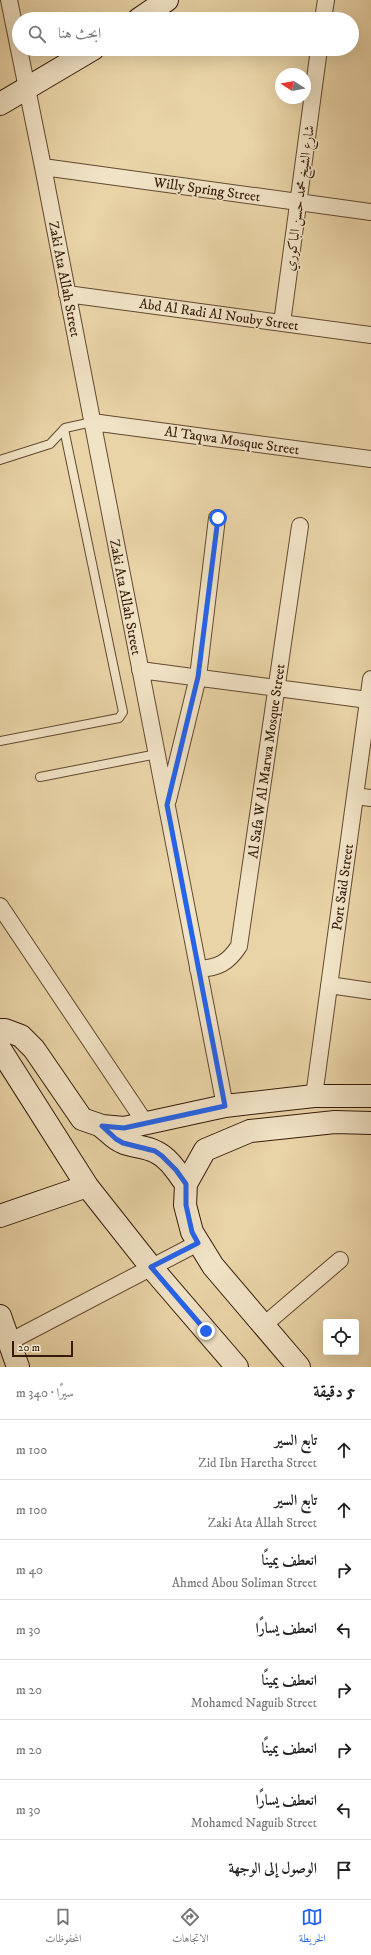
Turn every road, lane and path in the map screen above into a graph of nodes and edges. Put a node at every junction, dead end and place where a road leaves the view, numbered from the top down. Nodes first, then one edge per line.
1 (9, 0) edge
2 (167, 0) edge
3 (326, 0) edge
4 (149, 12) edge
5 (324, 12) edge
6 (12, 15) edge
7 (20, 56) edge
8 (81, 56) edge
9 (318, 56) edge
10 (27, 88) junction
11 (0, 104) edge
12 (43, 167) junction
13 (298, 202) junction
14 (371, 212) edge
15 (68, 294) junction
16 (282, 323) junction
17 (371, 335) edge
18 (92, 422) junction
19 (64, 429) junction
20 (371, 459) edge
21 (0, 460) edge
22 (218, 518) dead end
23 (300, 526) dead end
24 (140, 670) junction
25 (198, 677) junction
26 (371, 679) edge
27 (277, 688) junction
28 (368, 700) junction
29 (0, 740) edge
30 (157, 754) junction
31 (40, 777) dead end
32 (355, 796) junction
33 (371, 798) edge
34 (167, 805) junction
35 (0, 906) edge
36 (198, 969) junction
37 (329, 985) junction
38 (371, 991) edge
39 (0, 1030) edge
40 (0, 1049) edge
41 (314, 1096) junction
42 (371, 1096) edge
43 (225, 1106) junction
44 (371, 1123) edge
45 (146, 1124) junction
46 (102, 1126) junction
47 (186, 1184) junction
48 (87, 1186) junction
49 (0, 1216) edge
50 (198, 1243) junction
51 (340, 1260) dead end
52 (151, 1267) junction
53 (0, 1316) edge
54 (264, 1326) junction
55 (9, 1342) junction
56 (18, 1367) edge
57 (237, 1367) edge
58 (299, 1367) edge

1 - 6 street, Zaki Ata Allah Street
2 - 4 main road
3 - 5 street
7 - 10 street, Zaki Ata Allah Street
8 - 10 main road
9 - 13 street, شارع الشيخ محمد حسن الباكوري
10 - 11 main road
10 - 12 street, Zaki Ata Allah Street
12 - 13 street, Willy Spring Street
12 - 15 street, Zaki Ata Allah Street
13 - 14 street, Willy Spring Street
13 - 16 street, شارع الشيخ محمد حسن الباكوري
15 - 16 street, Abd Al Radi Al Nouby Street
15 - 18 street, Zaki Ata Allah Street
16 - 17 street, Abd Al Radi Al Nouby Street
18 - 19 lane
18 - 20 street, Al Taqwa Mosque Street
18 - 24 street, Zaki Ata Allah Street
19 - 21 lane
19 - 29 lane
22 - 25 street
23 - 27 street, Al Safa W Al Marwa Mosque Street
24 - 25 street
24 - 30 street, Zaki Ata Allah Street
25 - 27 street
25 - 34 street
26 - 28 street, Port Said Street
27 - 28 street
27 - 36 street, Al Safa W Al Marwa Mosque Street
28 - 32 street, Port Said Street
30 - 31 lane
30 - 34 street, Zaki Ata Allah Street
32 - 33 street
32 - 37 street, Port Said Street
34 - 36 street, Zaki Ata Allah Street
35 - 45 street
36 - 43 street, Zaki Ata Allah Street
37 - 38 street
37 - 41 street, Port Said Street
39 - 46 main road
40 - 48 main road
41 - 42 main road
41 - 43 main road
43 - 45 main road
44 - 47 main road
45 - 46 main road
46 - 47 main road
47 - 50 main road
48 - 49 main road
48 - 52 main road
50 - 52 street
50 - 54 main road
51 - 54 street
52 - 55 street
52 - 57 main road
53 - 55 main road
54 - 58 main road
55 - 56 main road

